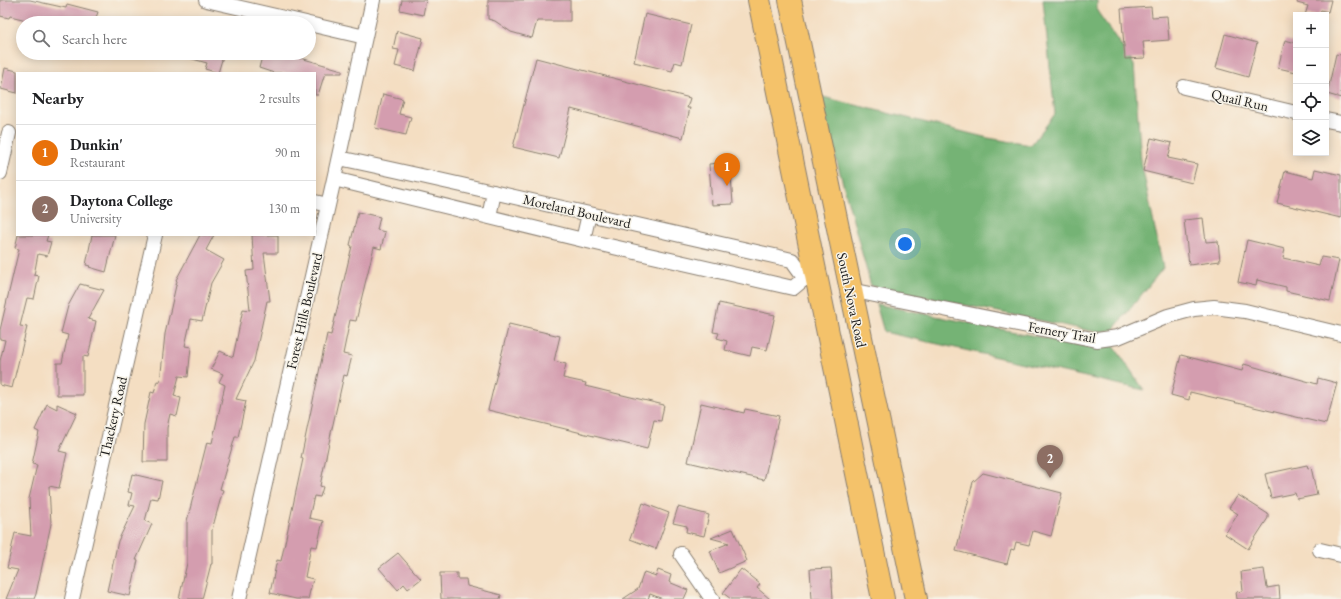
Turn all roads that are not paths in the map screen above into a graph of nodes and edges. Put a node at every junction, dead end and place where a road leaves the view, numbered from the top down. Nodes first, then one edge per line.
1 (206, 0) edge
2 (373, 0) edge
3 (758, 0) edge
4 (769, 0) edge
5 (792, 9) edge
6 (276, 16) edge
7 (316, 26) edge
8 (365, 37) junction
9 (1184, 87) dead end
10 (1293, 112) edge
11 (1329, 121) edge
12 (1341, 123) edge
13 (9, 133) edge
14 (339, 158) junction
15 (0, 173) edge
16 (334, 179) junction
17 (494, 192) junction
18 (322, 204) edge
19 (589, 214) junction
20 (489, 217) junction
21 (316, 233) edge
22 (807, 235) junction
23 (155, 236) edge
24 (315, 236) edge
25 (582, 240) junction
26 (811, 280) junction
27 (850, 290) junction
28 (858, 328) junction
29 (1341, 334) edge
30 (1320, 550) dead end
31 (682, 554) dead end
32 (1341, 555) edge
33 (72, 599) edge
34 (240, 599) edge
35 (712, 599) edge
36 (883, 599) edge
37 (916, 599) edge

1 - 6 street
2 - 8 street, Forest Hills Boulevard
3 - 22 main road
4 - 5 main road
5 - 27 main road, South Nova Road
7 - 8 street
8 - 14 street, Forest Hills Boulevard
9 - 10 street, Quail Run
11 - 12 street
13 - 15 street
14 - 16 street, Forest Hills Boulevard
14 - 17 street, Moreland Boulevard
16 - 18 street, Forest Hills Boulevard
16 - 20 street, Moreland Boulevard
17 - 19 street, Moreland Boulevard
17 - 20 street
18 - 21 street, Forest Hills Boulevard
19 - 25 street
19 - 26 street, Moreland Boulevard
20 - 25 street, Moreland Boulevard
22 - 26 main road
22 - 27 main road
23 - 33 street, Thackery Road
24 - 34 street, Forest Hills Boulevard
25 - 26 street, Moreland Boulevard
26 - 28 main road
26 - 36 main road
27 - 28 main road, South Nova Road
27 - 29 street, Fernery Trail
28 - 37 main road, South Nova Road
30 - 32 street
31 - 35 street

